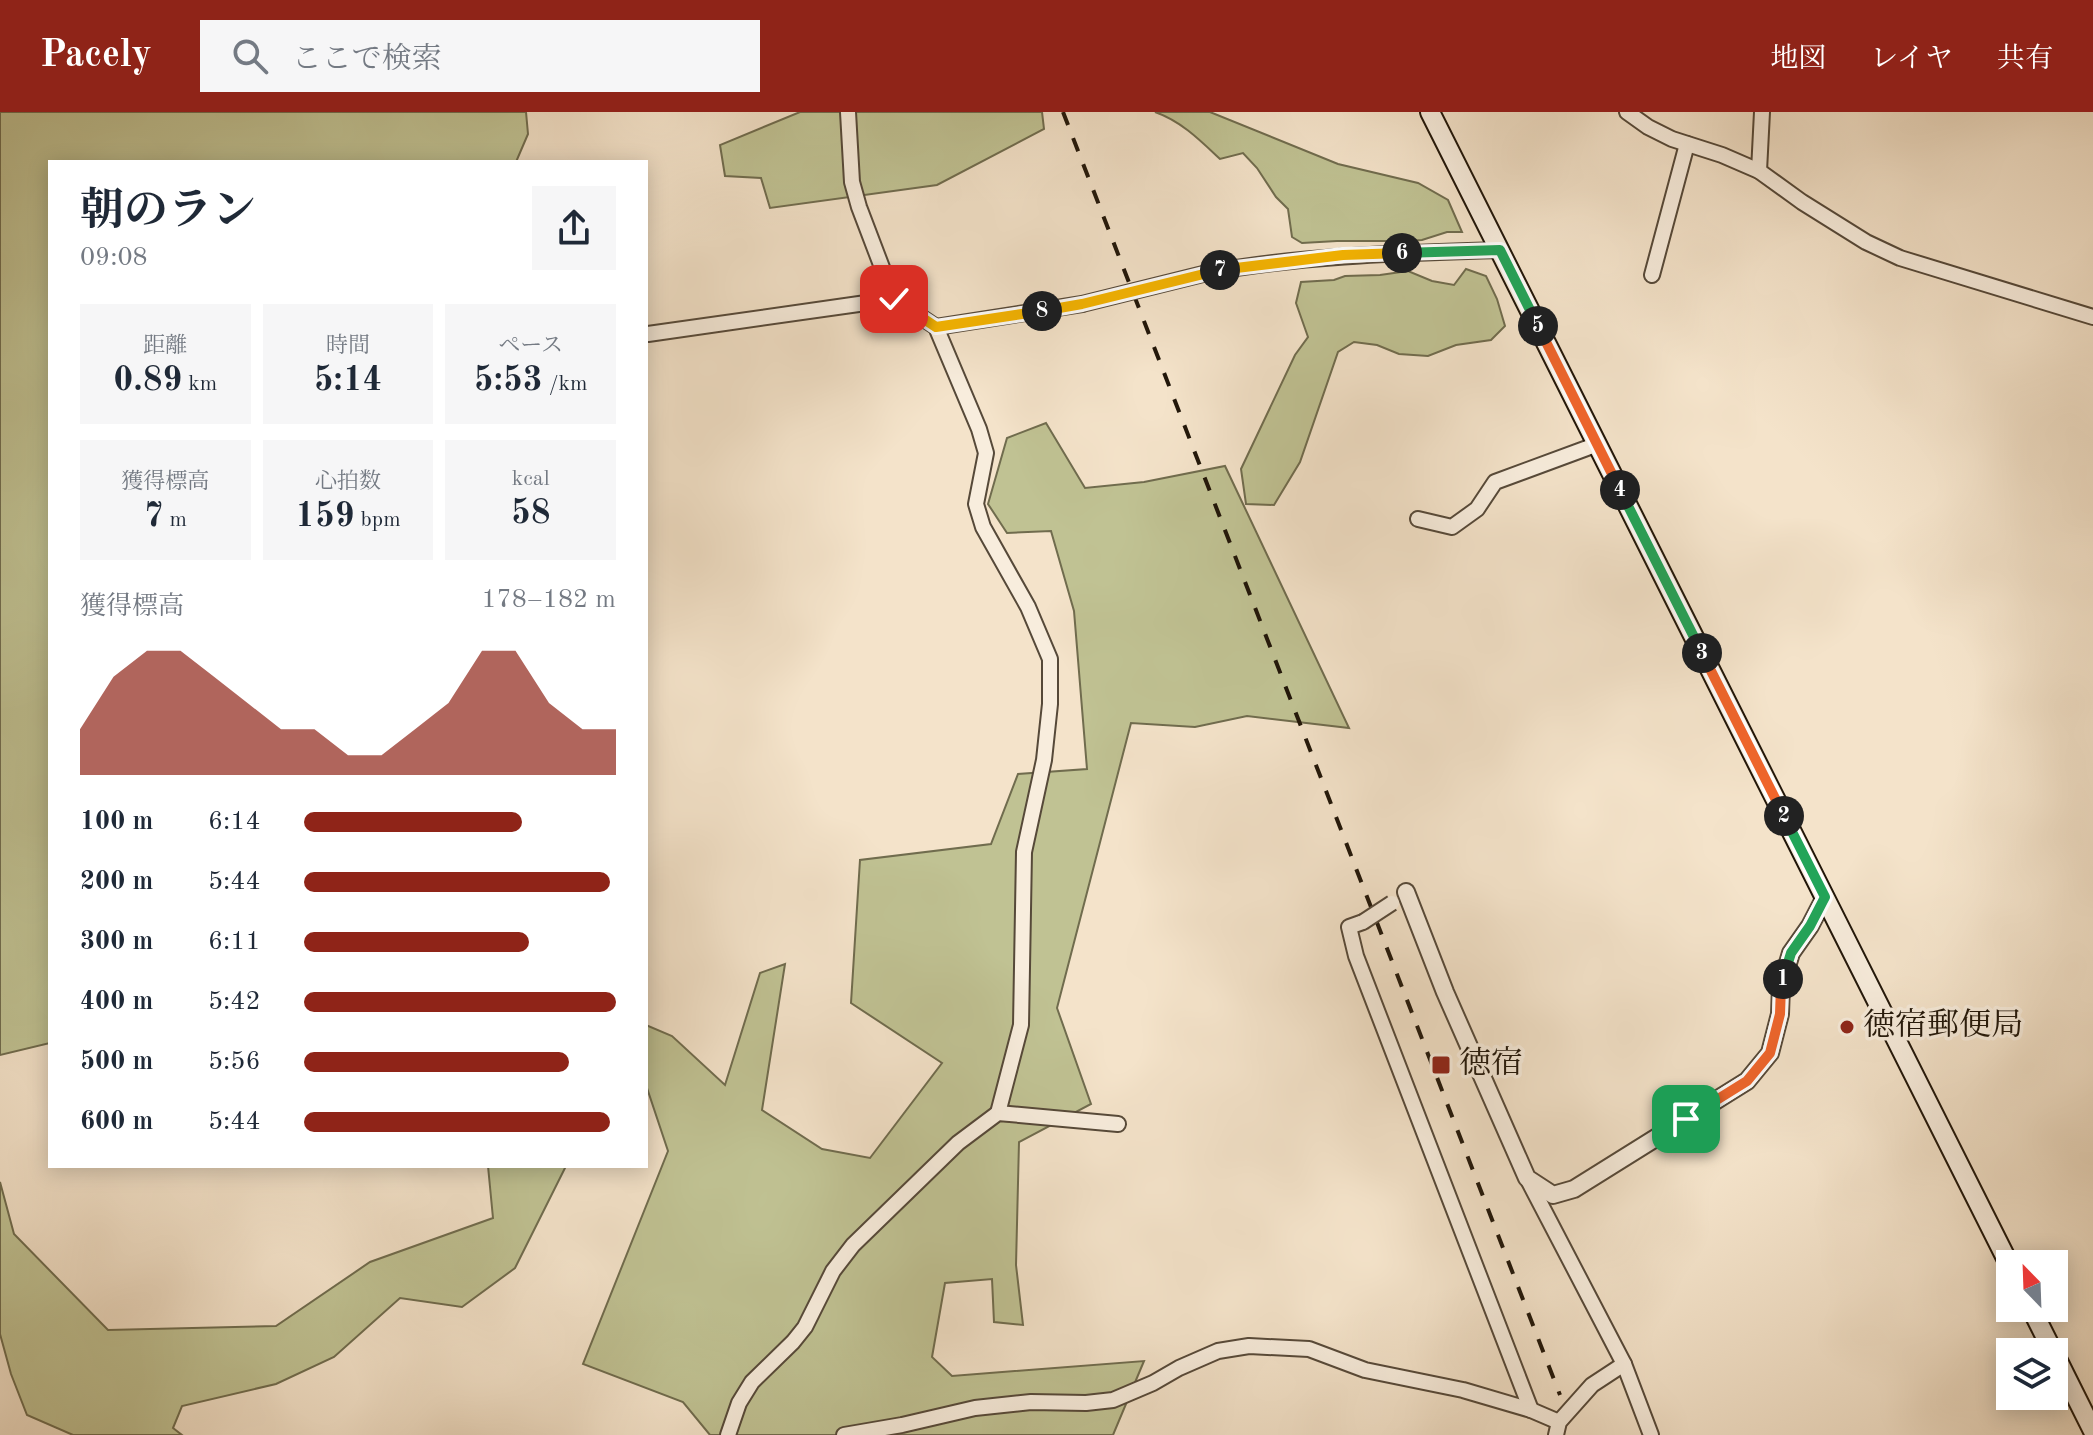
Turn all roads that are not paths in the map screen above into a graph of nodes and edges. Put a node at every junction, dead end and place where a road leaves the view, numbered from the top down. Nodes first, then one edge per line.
1 (848, 112) edge
2 (1430, 112) edge
3 (1627, 112) edge
4 (1762, 112) edge
5 (1687, 144) junction
6 (1759, 171) junction
7 (1500, 250) junction
8 (1652, 275) dead end
9 (894, 299) junction
10 (2093, 317) edge
11 (936, 327) junction
12 (648, 334) edge
13 (1598, 444) junction
14 (1418, 519) dead end
15 (1406, 892) joint
16 (1825, 897) junction
17 (998, 1113) junction
18 (1118, 1124) dead end
19 (1527, 1178) junction
20 (2002, 1250) edge
21 (1624, 1364) junction
22 (2068, 1381) edge
23 (1531, 1410) junction
24 (1557, 1428) edge
25 (2093, 1431) edge
26 (728, 1435) edge
27 (844, 1435) edge
28 (1651, 1435) edge

1 - 9 street
2 - 7 main road
3 - 5 street
4 - 6 street
5 - 6 street
5 - 8 street
6 - 10 street
7 - 11 street, bridge
7 - 13 main road
9 - 11 street
9 - 12 street
11 - 17 street
13 - 14 street
13 - 16 main road
15 - 19 street
15 - 23 street, bridge
16 - 19 street
16 - 20 main road
17 - 18 street
17 - 26 street
19 - 21 street
21 - 24 street
21 - 28 street
22 - 25 main road
23 - 24 street
23 - 27 street

